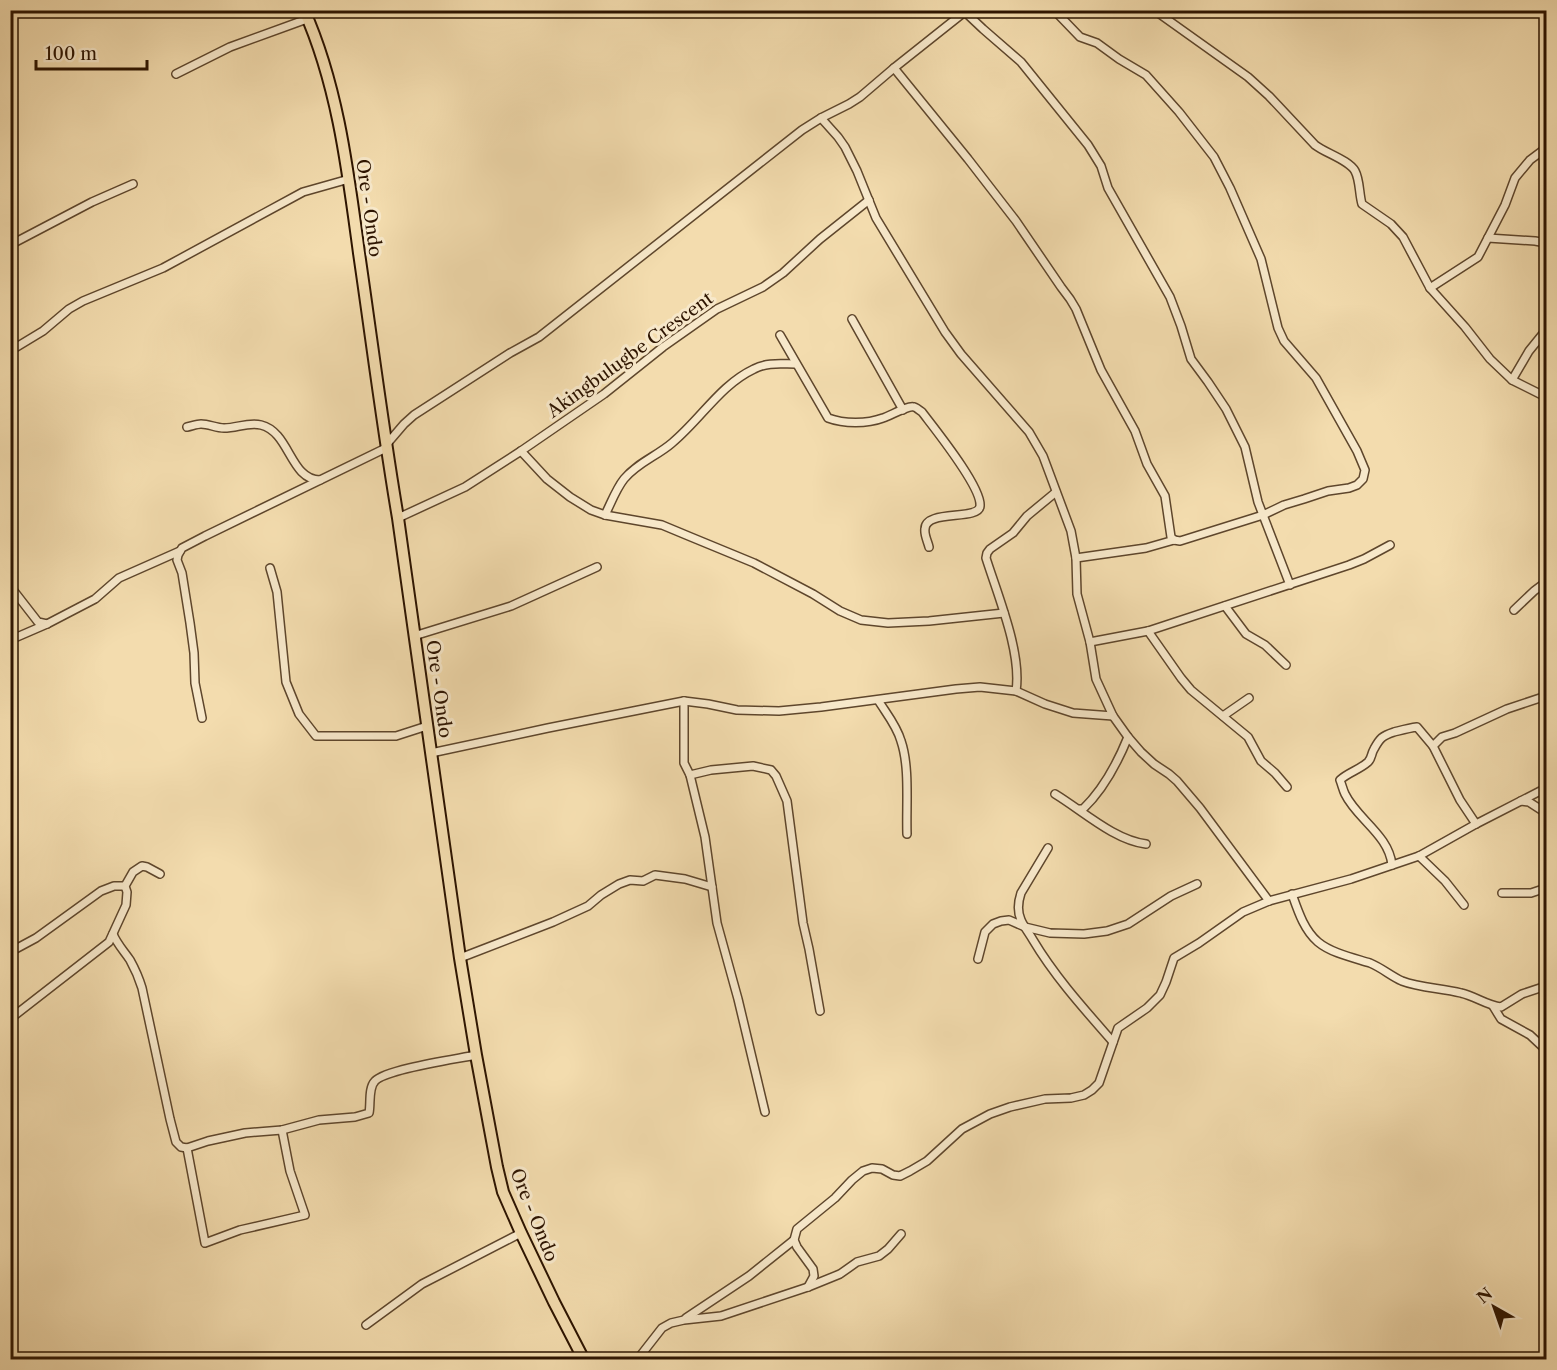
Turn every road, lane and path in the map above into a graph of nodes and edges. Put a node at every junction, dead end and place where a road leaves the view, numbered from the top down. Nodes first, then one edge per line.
1 (1054, 10) edge
2 (1154, 10) edge
3 (967, 11) edge
4 (306, 15) edge
5 (894, 68) junction
6 (176, 75) dead end
7 (821, 118) junction
8 (1546, 148) edge
9 (349, 179) junction
10 (133, 184) dead end
11 (869, 200) junction
12 (1488, 238) junction
13 (1546, 243) edge
14 (10, 245) edge
15 (1430, 288) junction
16 (852, 319) dead end
17 (1546, 330) edge
18 (780, 335) dead end
19 (10, 351) edge
20 (795, 364) junction
21 (1512, 380) junction
22 (1546, 397) edge
23 (903, 410) junction
24 (187, 427) dead end
25 (386, 446) junction
26 (521, 451) junction
27 (320, 480) junction
28 (1056, 492) junction
29 (605, 515) junction
30 (1263, 515) junction
31 (398, 518) junction
32 (1174, 540) junction
33 (1390, 545) dead end
34 (929, 548) dead end
35 (181, 551) junction
36 (1076, 558) junction
37 (597, 567) dead end
38 (270, 568) dead end
39 (1546, 582) edge
40 (1290, 585) junction
41 (10, 586) edge
42 (1225, 606) junction
43 (1514, 610) dead end
44 (1004, 613) junction
45 (47, 624) junction
46 (1148, 631) junction
47 (414, 636) junction
48 (10, 640) edge
49 (1090, 642) junction
50 (1286, 665) dead end
51 (1016, 691) junction
52 (1546, 696) edge
53 (1249, 698) dead end
54 (878, 700) junction
55 (684, 701) junction
56 (1113, 716) junction
57 (1223, 716) junction
58 (201, 718) dead end
59 (428, 726) junction
60 (1128, 737) junction
61 (1433, 746) junction
62 (431, 753) junction
63 (690, 775) junction
64 (1287, 787) dead end
65 (1546, 788) edge
66 (1055, 794) dead end
67 (1521, 801) junction
68 (1080, 809) junction
69 (1546, 813) edge
70 (1476, 824) junction
71 (907, 834) dead end
72 (1146, 844) dead end
73 (1048, 848) dead end
74 (1419, 856) junction
75 (1392, 865) junction
76 (160, 874) dead end
77 (1197, 884) dead end
78 (124, 886) junction
79 (712, 887) junction
80 (1546, 888) edge
81 (1502, 893) dead end
82 (1292, 894) junction
83 (1269, 901) junction
84 (1464, 905) dead end
85 (1025, 927) junction
86 (113, 934) junction
87 (10, 952) edge
88 (460, 958) junction
89 (978, 959) dead end
90 (1546, 986) edge
91 (1493, 1006) junction
92 (820, 1011) dead end
93 (10, 1019) edge
94 (1113, 1042) junction
95 (1546, 1050) edge
96 (476, 1055) junction
97 (765, 1112) dead end
98 (282, 1130) junction
99 (187, 1148) junction
100 (521, 1233) junction
101 (901, 1234) dead end
102 (794, 1240) junction
103 (808, 1287) junction
104 (684, 1320) junction
105 (366, 1325) dead end
106 (584, 1359) edge
107 (637, 1359) edge

1 - 30 street
2 - 15 street
3 - 5 street
3 - 30 street
4 - 6 street
4 - 9 main road, Ore - Ondo
5 - 7 street
5 - 32 street
7 - 11 street
7 - 25 street
8 - 12 street
9 - 19 street
9 - 25 main road, Ore - Ondo
10 - 14 street
11 - 26 street, Akingbulugbe Crescent
11 - 28 street
12 - 13 street
12 - 15 street
15 - 21 street
16 - 23 street
17 - 21 street
18 - 20 street
20 - 23 street
20 - 29 street
21 - 22 street
23 - 34 street
24 - 27 street
25 - 27 street
25 - 31 main road, Ore - Ondo
26 - 29 street
26 - 31 street, Akingbulugbe Crescent
27 - 35 street
28 - 36 street
28 - 44 street
29 - 44 street
30 - 32 street
30 - 40 street
31 - 47 main road, Ore - Ondo
32 - 36 street
33 - 40 street
35 - 45 street
35 - 58 street
36 - 49 street
37 - 47 street
38 - 59 street
39 - 43 street
40 - 42 street
41 - 45 street
42 - 46 street
42 - 50 street
44 - 51 street
45 - 48 street
46 - 49 street
46 - 57 street
47 - 59 main road, Ore - Ondo
49 - 56 street
51 - 54 street
51 - 56 street
52 - 61 street
53 - 57 street
54 - 55 street
54 - 71 street
55 - 62 street
55 - 63 street
56 - 60 street
57 - 64 street
59 - 62 main road, Ore - Ondo
60 - 68 street
60 - 83 street
61 - 70 street
61 - 75 street
62 - 88 main road, Ore - Ondo
63 - 79 street
63 - 92 street
65 - 67 street
66 - 68 street
67 - 69 street
67 - 70 street
68 - 72 street
70 - 74 street
73 - 85 street
74 - 75 street
74 - 84 street
75 - 82 street
76 - 78 street
77 - 85 street
78 - 86 street
78 - 87 street
79 - 88 street
79 - 97 street
80 - 81 street
82 - 83 street
82 - 91 street
83 - 94 street
85 - 89 street
85 - 94 street
86 - 93 street
86 - 99 street
88 - 96 main road, Ore - Ondo
90 - 91 street
91 - 95 street
94 - 102 street
96 - 98 street
96 - 100 main road, Ore - Ondo
98 - 99 street
98 - 99 street
100 - 105 street
100 - 106 main road, Ore - Ondo
101 - 103 street
102 - 103 street
102 - 104 street
103 - 104 street
104 - 107 street

